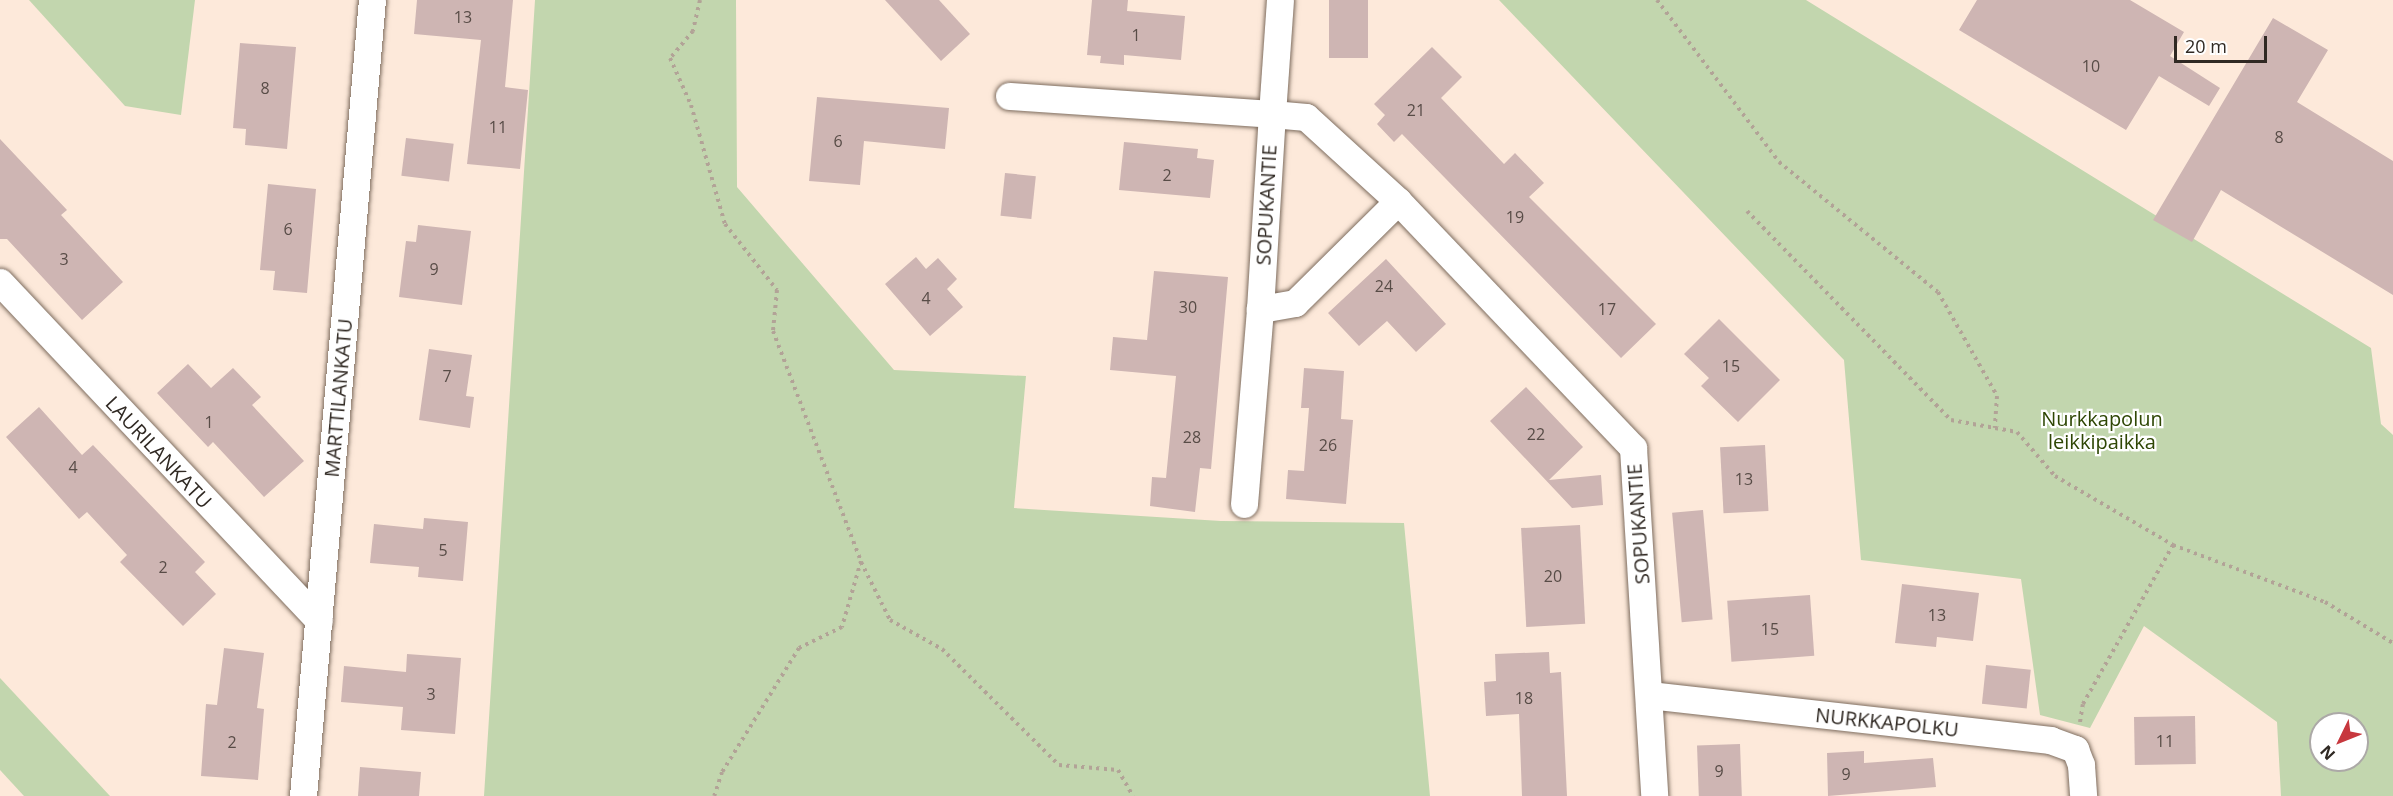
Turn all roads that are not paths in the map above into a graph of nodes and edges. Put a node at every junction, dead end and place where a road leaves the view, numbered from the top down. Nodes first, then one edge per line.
1 (372, 0) edge
2 (1280, 0) edge
3 (1009, 96) dead end
4 (1272, 114) junction
5 (1398, 201) junction
6 (0, 282) edge
7 (1260, 309) junction
8 (1244, 504) dead end
9 (319, 621) junction
10 (1649, 695) junction
11 (303, 796) edge
12 (1654, 796) edge
13 (2083, 796) edge

1 - 9 street, MARTTILANKATU
2 - 4 street
3 - 4 street
4 - 5 street, SOPUKANTIE
4 - 7 street, SOPUKANTIE
5 - 7 street
5 - 10 street, SOPUKANTIE
6 - 9 street, LAURILANKATU
7 - 8 street, SOPUKANTIE
9 - 11 street, MARTTILANKATU
10 - 12 street, SOPUKANTIE
10 - 13 street, NURKKAPOLKU

